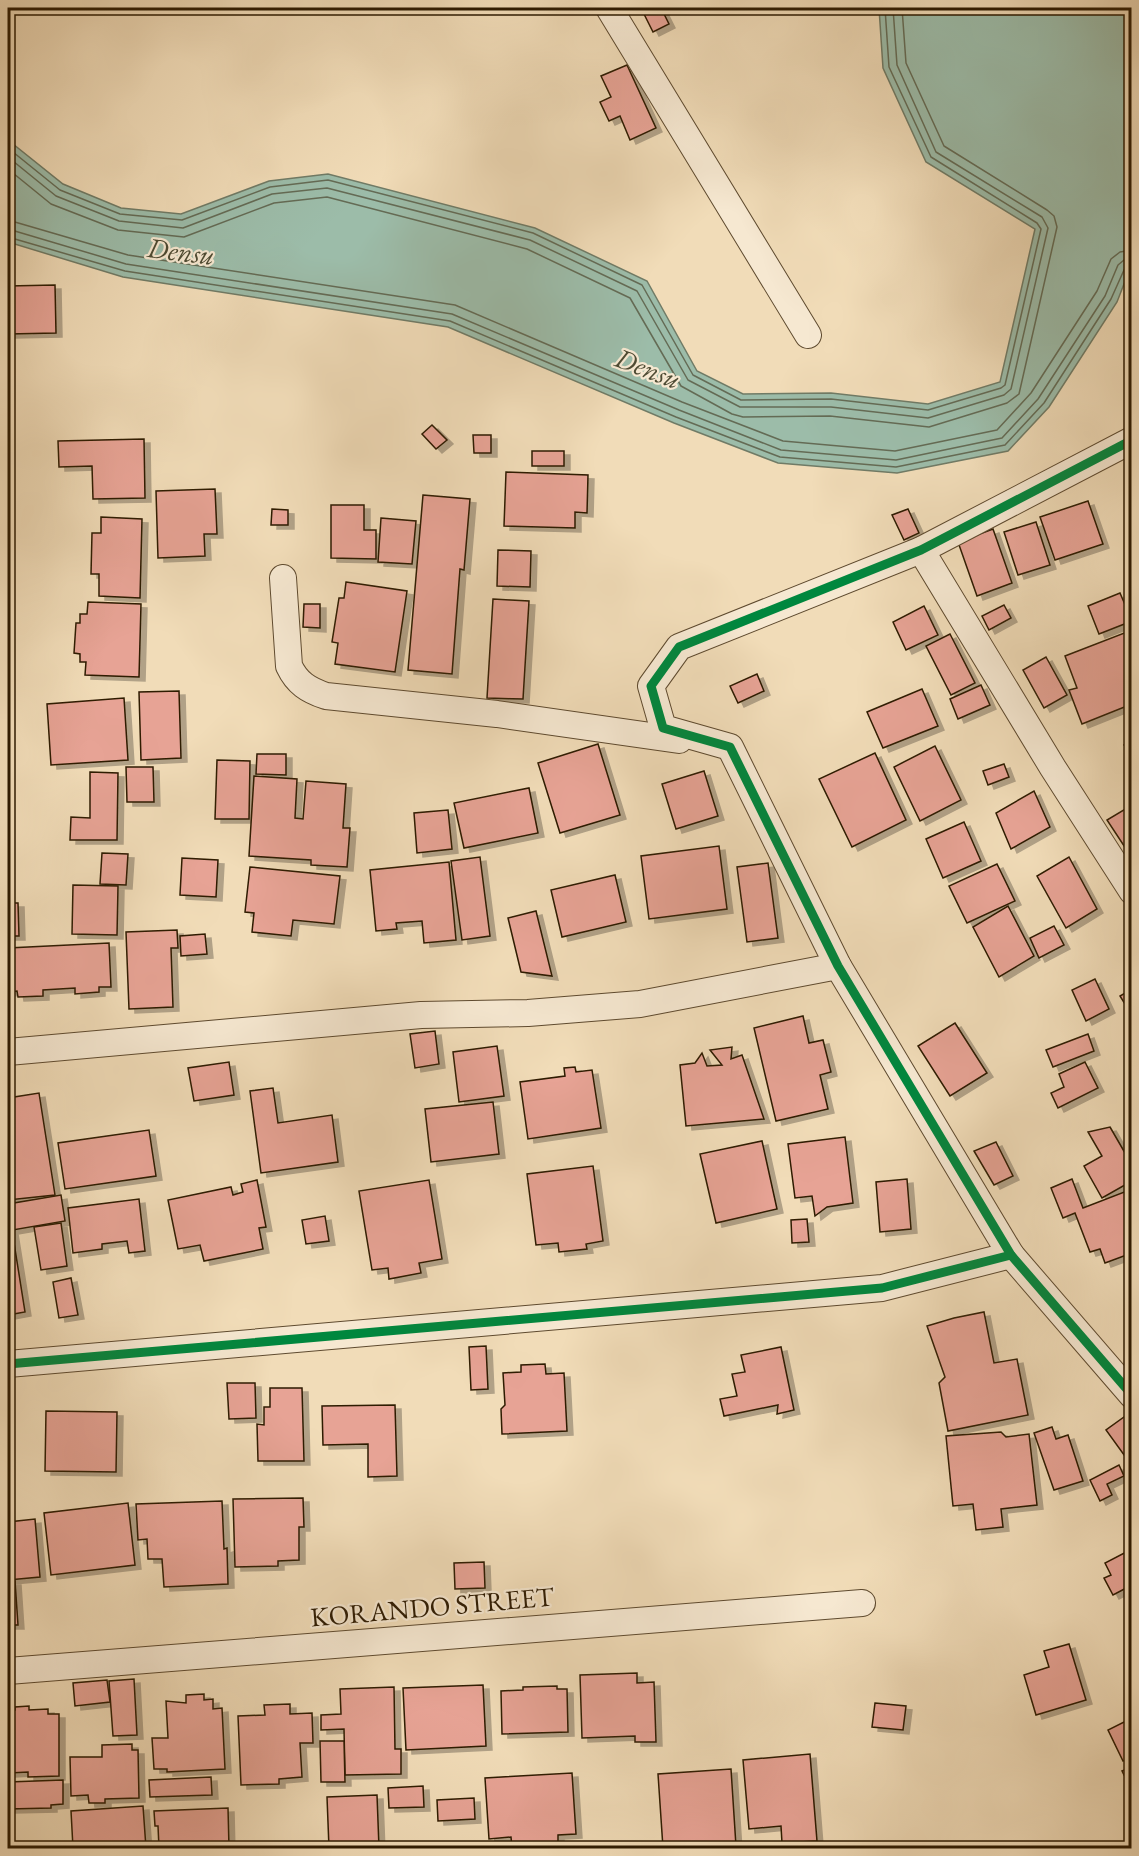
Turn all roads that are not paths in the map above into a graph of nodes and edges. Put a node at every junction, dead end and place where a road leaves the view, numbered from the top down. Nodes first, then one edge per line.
1 (609, 8) edge
2 (808, 335) dead end
3 (1131, 440) edge
4 (921, 550) junction
5 (283, 578) dead end
6 (730, 747) junction
7 (1131, 891) edge
8 (838, 966) junction
9 (8, 1052) edge
10 (1011, 1255) junction
11 (8, 1364) edge
12 (1131, 1395) edge
13 (862, 1603) dead end
14 (8, 1671) edge

1 - 2 street
3 - 4 street
4 - 6 street
4 - 7 street
5 - 6 street
6 - 8 street
8 - 9 street
8 - 10 street
10 - 11 street
10 - 12 street
13 - 14 street, KORANDO STREET

